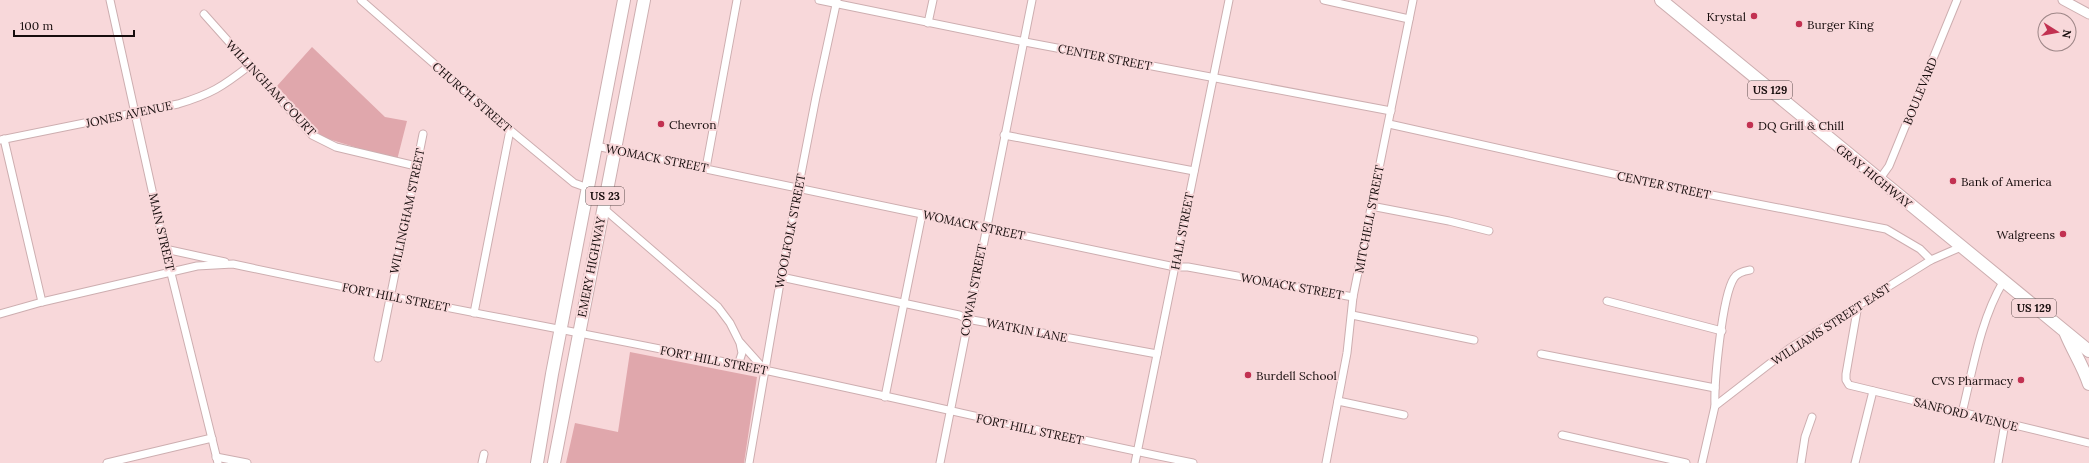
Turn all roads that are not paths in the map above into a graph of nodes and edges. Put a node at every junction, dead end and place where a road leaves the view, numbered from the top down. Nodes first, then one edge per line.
1 (110, 0) edge
2 (361, 0) edge
3 (624, 0) edge
4 (644, 0) edge
5 (737, 0) edge
6 (819, 0) edge
7 (933, 0) edge
8 (1032, 0) edge
9 (1229, 0) edge
10 (1324, 0) edge
11 (1413, 0) edge
12 (1661, 0) edge
13 (1957, 0) edge
14 (2063, 0) edge
15 (837, 2) edge
16 (204, 14) dead end
17 (2089, 14) edge
18 (1409, 19) junction
19 (928, 23) junction
20 (1025, 42) junction
21 (249, 66) junction
22 (1214, 77) junction
23 (1391, 111) junction
24 (135, 113) junction
25 (1389, 124) junction
26 (510, 130) junction
27 (423, 134) dead end
28 (1004, 135) junction
29 (2, 139) edge
30 (596, 146) junction
31 (613, 150) junction
32 (416, 166) junction
33 (706, 168) junction
34 (1194, 171) junction
35 (1879, 180) junction
36 (798, 187) junction
37 (588, 188) junction
38 (1371, 206) junction
39 (602, 208) junction
40 (922, 214) junction
41 (986, 227) junction
42 (1489, 231) dead end
43 (1961, 247) junction
44 (165, 249) junction
45 (1931, 260) junction
46 (233, 264) junction
47 (1175, 267) junction
48 (1750, 270) dead end
49 (171, 273) junction
50 (781, 277) junction
51 (2003, 282) junction
52 (390, 296) junction
53 (1353, 297) junction
54 (42, 302) junction
55 (904, 302) junction
56 (1607, 302) dead end
57 (1858, 305) junction
58 (474, 313) junction
59 (0, 314) edge
60 (1352, 315) junction
61 (968, 319) junction
62 (560, 331) junction
63 (1722, 331) junction
64 (2066, 333) junction
65 (578, 334) junction
66 (1474, 340) dead end
67 (739, 341) junction
68 (2089, 351) edge
69 (1157, 354) junction
70 (1541, 354) dead end
71 (378, 358) dead end
72 (738, 365) junction
73 (764, 370) junction
74 (2089, 384) edge
75 (1715, 388) junction
76 (1873, 391) junction
77 (885, 397) junction
78 (1338, 401) junction
79 (1715, 406) junction
80 (950, 412) junction
81 (1962, 413) junction
82 (1404, 415) dead end
83 (1812, 417) dead end
84 (2006, 423) junction
85 (1562, 436) dead end
86 (212, 438) junction
87 (2089, 443) edge
88 (1137, 452) junction
89 (484, 454) dead end
90 (217, 460) edge
91 (107, 463) edge
92 (247, 463) edge
93 (482, 463) edge
94 (537, 463) edge
95 (554, 463) edge
96 (749, 463) edge
97 (940, 463) edge
98 (1135, 463) edge
99 (1193, 463) edge
100 (1326, 463) edge
101 (1686, 463) edge
102 (1702, 463) edge
103 (1801, 463) edge
104 (1855, 463) edge
105 (1998, 463) edge

1 - 24 street, MAIN STREET
2 - 26 street, CHURCH STREET
3 - 30 highway, EMERY HIGHWAY / US 23
4 - 31 highway, EMERY HIGHWAY / US 23
5 - 33 street
6 - 15 street, CENTER STREET
7 - 19 street
8 - 20 street, COWAN STREET
9 - 22 street, HALL STREET
10 - 18 street
11 - 18 street, MITCHELL STREET
12 - 35 highway, GRAY HIGHWAY / US 129
13 - 35 street, BOULEVARD
14 - 17 street
15 - 19 street, CENTER STREET
15 - 36 street, WOOLFOLK STREET
16 - 21 street, WILLINGHAM COURT
18 - 23 street, MITCHELL STREET
19 - 20 street, CENTER STREET
20 - 22 street, CENTER STREET
20 - 28 street, COWAN STREET
21 - 24 street, JONES AVENUE
21 - 32 street, WILLINGHAM COURT
22 - 23 street, CENTER STREET
22 - 34 street, HALL STREET
23 - 25 street, MITCHELL STREET
24 - 29 street, JONES AVENUE
24 - 44 street, MAIN STREET
25 - 38 street, MITCHELL STREET
25 - 45 street, CENTER STREET
26 - 37 street, CHURCH STREET
26 - 58 street
27 - 32 street, WILLINGHAM STREET
28 - 34 street
28 - 41 street, COWAN STREET
29 - 54 street
30 - 31 street, WOMACK STREET
30 - 37 highway, EMERY HIGHWAY / US 23
31 - 33 street, WOMACK STREET
31 - 39 highway, EMERY HIGHWAY / US 23
32 - 52 street, WILLINGHAM STREET
33 - 36 street, WOMACK STREET
34 - 47 street, HALL STREET
35 - 43 highway, GRAY HIGHWAY / US 129
36 - 40 street, WOMACK STREET
36 - 50 street, WOOLFOLK STREET
37 - 62 highway, EMERY HIGHWAY / US 23
38 - 42 street
38 - 53 street, MITCHELL STREET
39 - 65 highway, EMERY HIGHWAY / US 23
39 - 67 street
40 - 41 street, WOMACK STREET
40 - 55 street
41 - 47 street, WOMACK STREET
41 - 61 street, COWAN STREET
43 - 45 street, WILLIAMS STREET EAST
43 - 51 highway, GRAY HIGHWAY / US 129
44 - 46 street, FORT HILL STREET
44 - 49 street, MAIN STREET
45 - 57 street, WILLIAMS STREET EAST
46 - 49 street, FORT HILL STREET
46 - 52 street, FORT HILL STREET
47 - 53 street, WOMACK STREET
47 - 69 street, HALL STREET
48 - 63 street
49 - 54 street, FORT HILL STREET
49 - 86 street, MAIN STREET
50 - 55 street, WATKIN LANE
50 - 73 street, WOOLFOLK STREET
51 - 64 highway, GRAY HIGHWAY / US 129
51 - 81 street
52 - 58 street, FORT HILL STREET
52 - 71 street, WILLINGHAM STREET
53 - 60 street, MITCHELL STREET
54 - 59 street, FORT HILL STREET
55 - 61 street, WATKIN LANE
55 - 77 street
56 - 63 street
57 - 76 street, SANFORD AVENUE
57 - 79 street, WILLIAMS STREET EAST
58 - 62 street, FORT HILL STREET
60 - 66 street, WOMACK STREET
60 - 78 street, MITCHELL STREET
61 - 69 street, WATKIN LANE
61 - 80 street, COWAN STREET
62 - 65 street, FORT HILL STREET
62 - 94 highway, EMERY HIGHWAY / US 23
63 - 75 street
64 - 68 highway, GRAY HIGHWAY / US 129
64 - 74 highway
65 - 72 street, FORT HILL STREET
65 - 95 highway, EMERY HIGHWAY / US 23
67 - 72 street
67 - 73 street
69 - 88 street, HALL STREET
70 - 75 street
72 - 73 street, FORT HILL STREET
73 - 77 street, FORT HILL STREET
73 - 96 street, WOOLFOLK STREET
75 - 79 street
76 - 81 street, SANFORD AVENUE
76 - 104 street
77 - 80 street, FORT HILL STREET
78 - 82 street
78 - 100 street, MITCHELL STREET
79 - 102 street
80 - 88 street, FORT HILL STREET
80 - 97 street, COWAN STREET
81 - 84 street, SANFORD AVENUE
83 - 103 street
84 - 87 street, SANFORD AVENUE
84 - 105 street
85 - 101 street
86 - 90 street, MAIN STREET
86 - 91 street
88 - 98 street, HALL STREET
88 - 99 street, FORT HILL STREET
89 - 93 street
90 - 92 street

